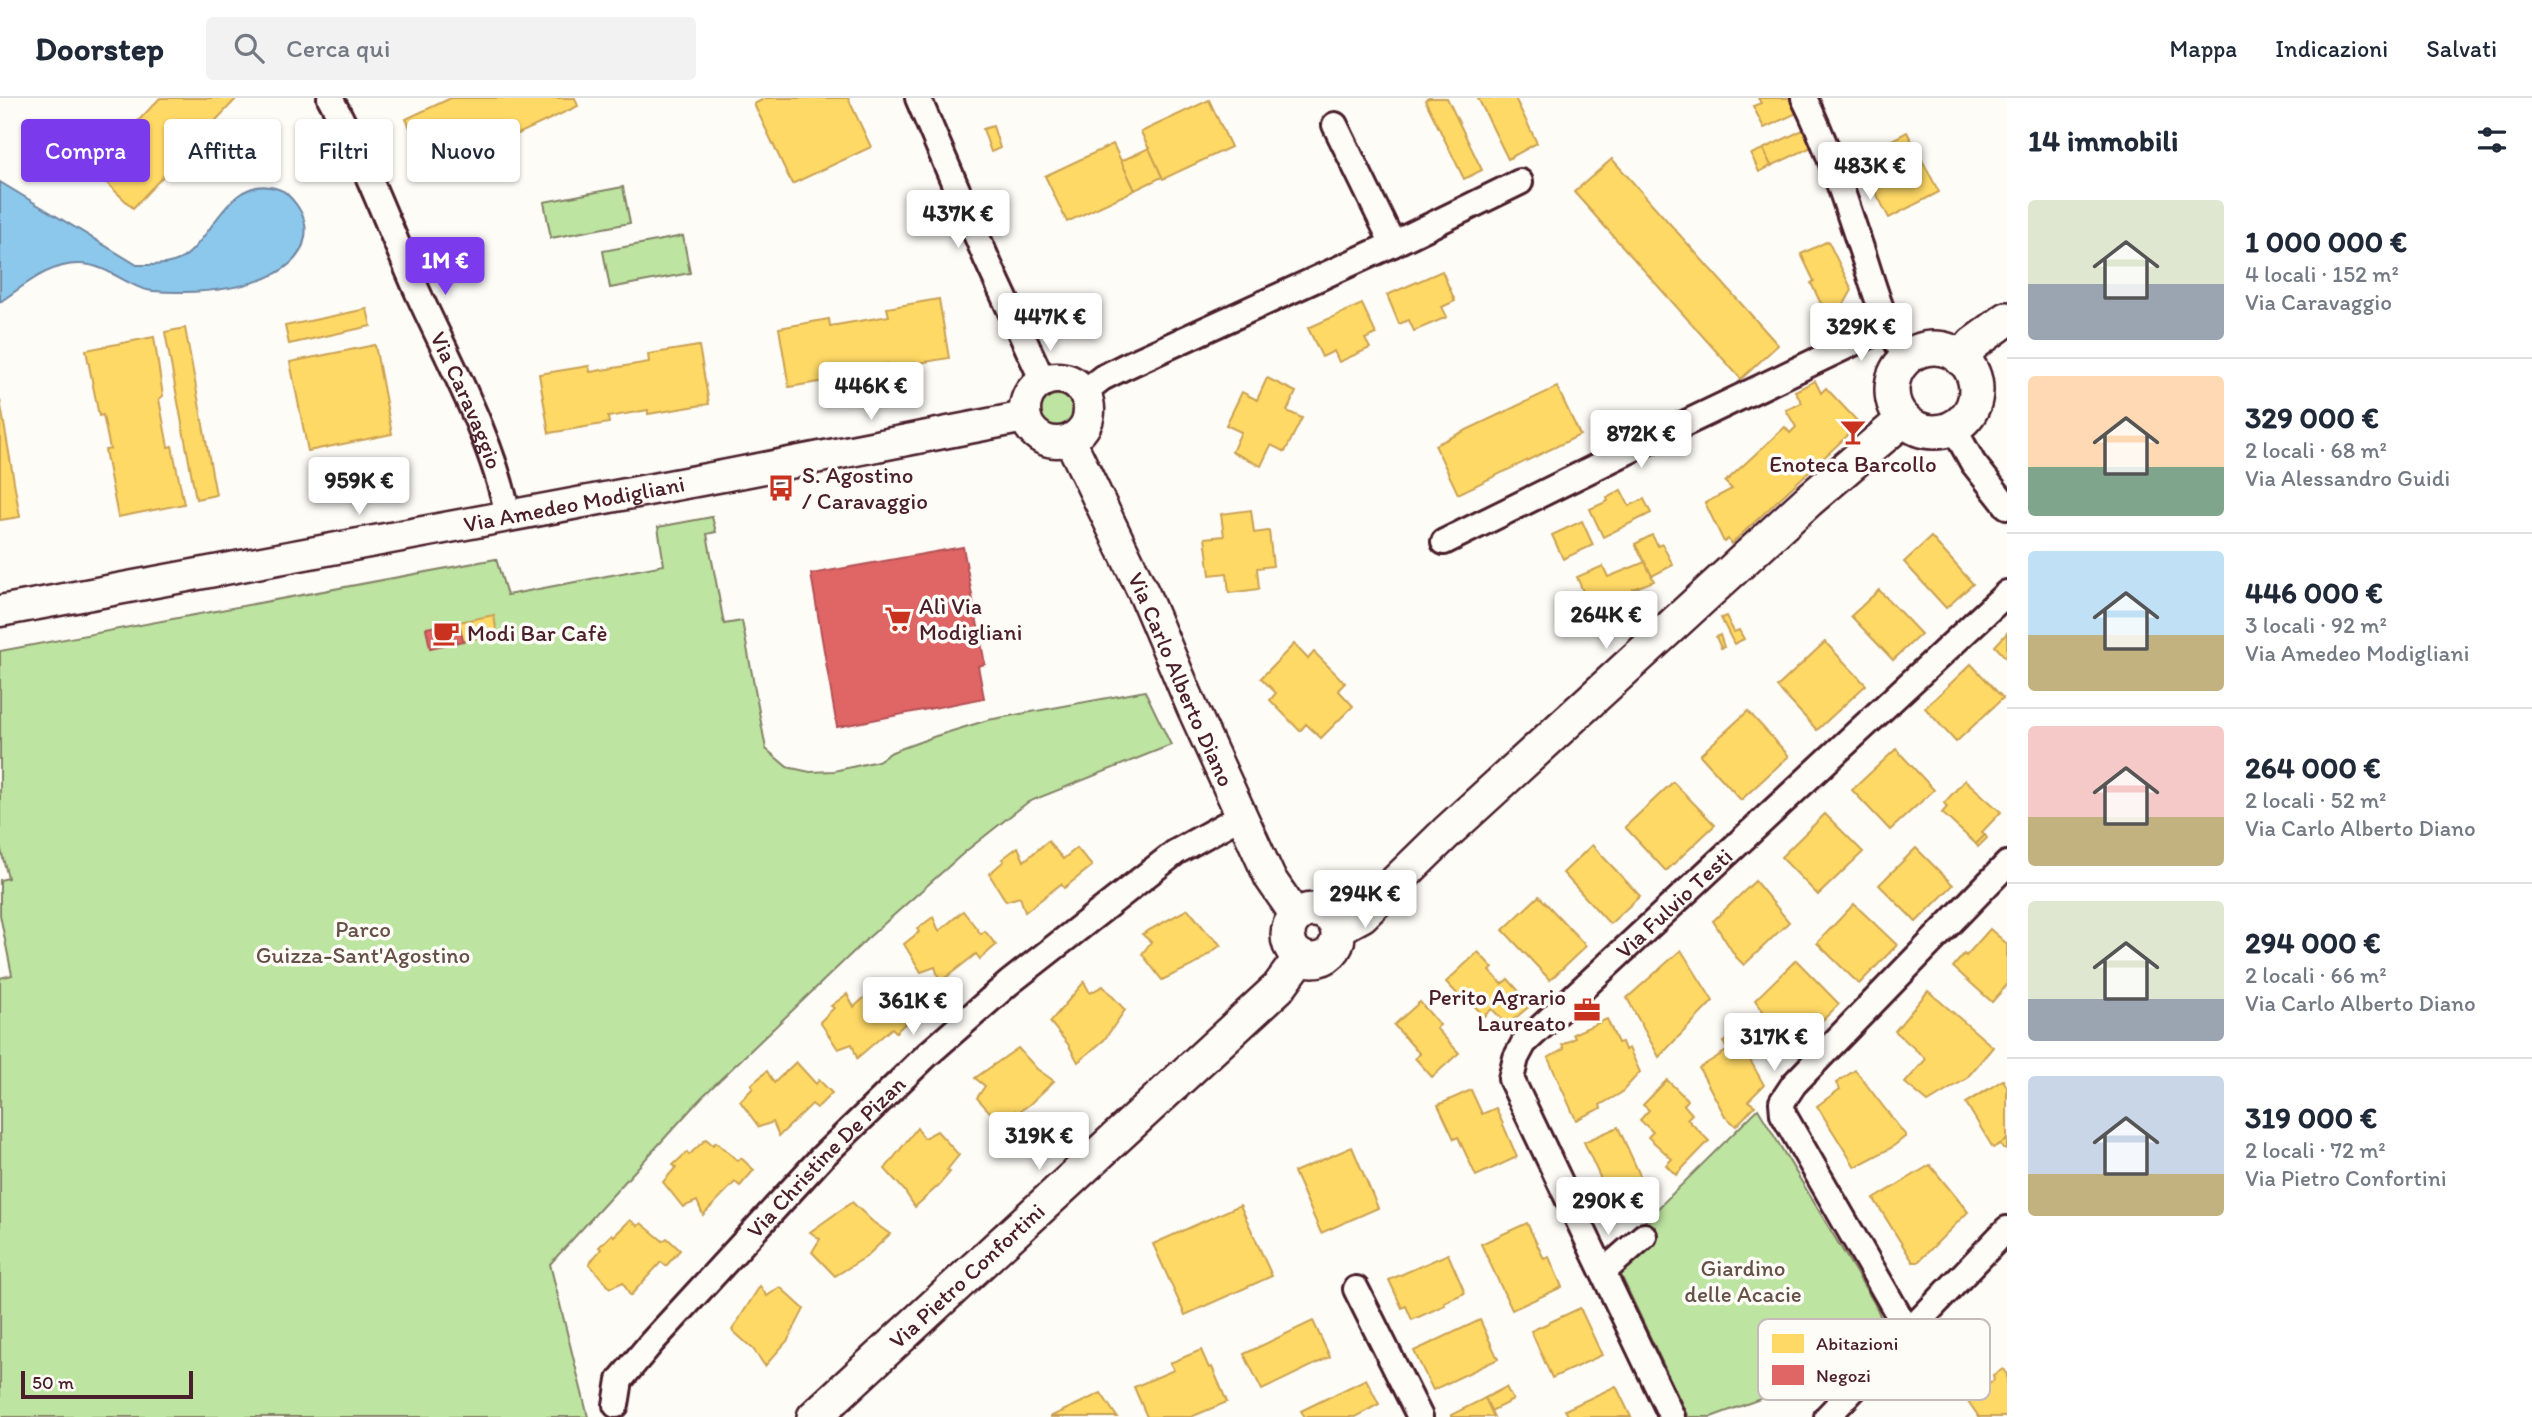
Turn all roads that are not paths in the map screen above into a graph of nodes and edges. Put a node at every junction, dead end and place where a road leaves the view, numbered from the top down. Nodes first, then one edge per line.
1 (330, 98) edge
2 (918, 98) edge
3 (1804, 98) edge
4 (1335, 125) dead end
5 (1520, 182) dead end
6 (1393, 244) junction
7 (2007, 319) edge
8 (1887, 327) junction
9 (1907, 358) junction
10 (1961, 359) junction
11 (1043, 381) junction
12 (1084, 392) junction
13 (1025, 417) junction
14 (1904, 419) junction
15 (1953, 427) junction
16 (1070, 440) junction
17 (2007, 506) edge
18 (508, 516) junction
19 (1444, 542) dead end
20 (2007, 593) edge
21 (0, 611) edge
22 (1241, 816) junction
23 (2007, 864) edge
24 (1296, 916) junction
25 (1338, 928) junction
26 (1300, 958) junction
27 (2007, 1229) edge
28 (1644, 1236) dead end
29 (1603, 1272) junction
30 (1356, 1289) dead end
31 (1901, 1319) edge
32 (1922, 1319) edge
33 (1844, 1400) edge
34 (616, 1405) dead end
35 (814, 1417) edge
36 (1420, 1417) edge
37 (1672, 1417) edge
38 (1827, 1417) edge

1 - 18 street, Via Caravaggio
2 - 11 street
3 - 8 street
4 - 6 street
5 - 6 street
6 - 12 street
7 - 10 main road
8 - 9 street
8 - 19 street
9 - 10 main road
9 - 14 main road
10 - 15 main road
11 - 12 street
11 - 13 street
12 - 16 street
13 - 16 street
13 - 18 street, Via Amedeo Modigliani
14 - 15 main road
14 - 25 main road
15 - 17 street
16 - 22 street, Via Carlo Alberto Diano
18 - 21 street, Via Amedeo Modigliani
20 - 29 street, Via Fulvio Testi
22 - 24 street, Via Carlo Alberto Diano
22 - 34 street, Via Christine De Pizan
23 - 31 street
24 - 25 main road
24 - 26 main road
25 - 26 main road
26 - 35 main road, Via Pietro Confortini
27 - 32 street
28 - 29 street
29 - 37 street, Via Fulvio Testi
30 - 36 street
33 - 38 street

